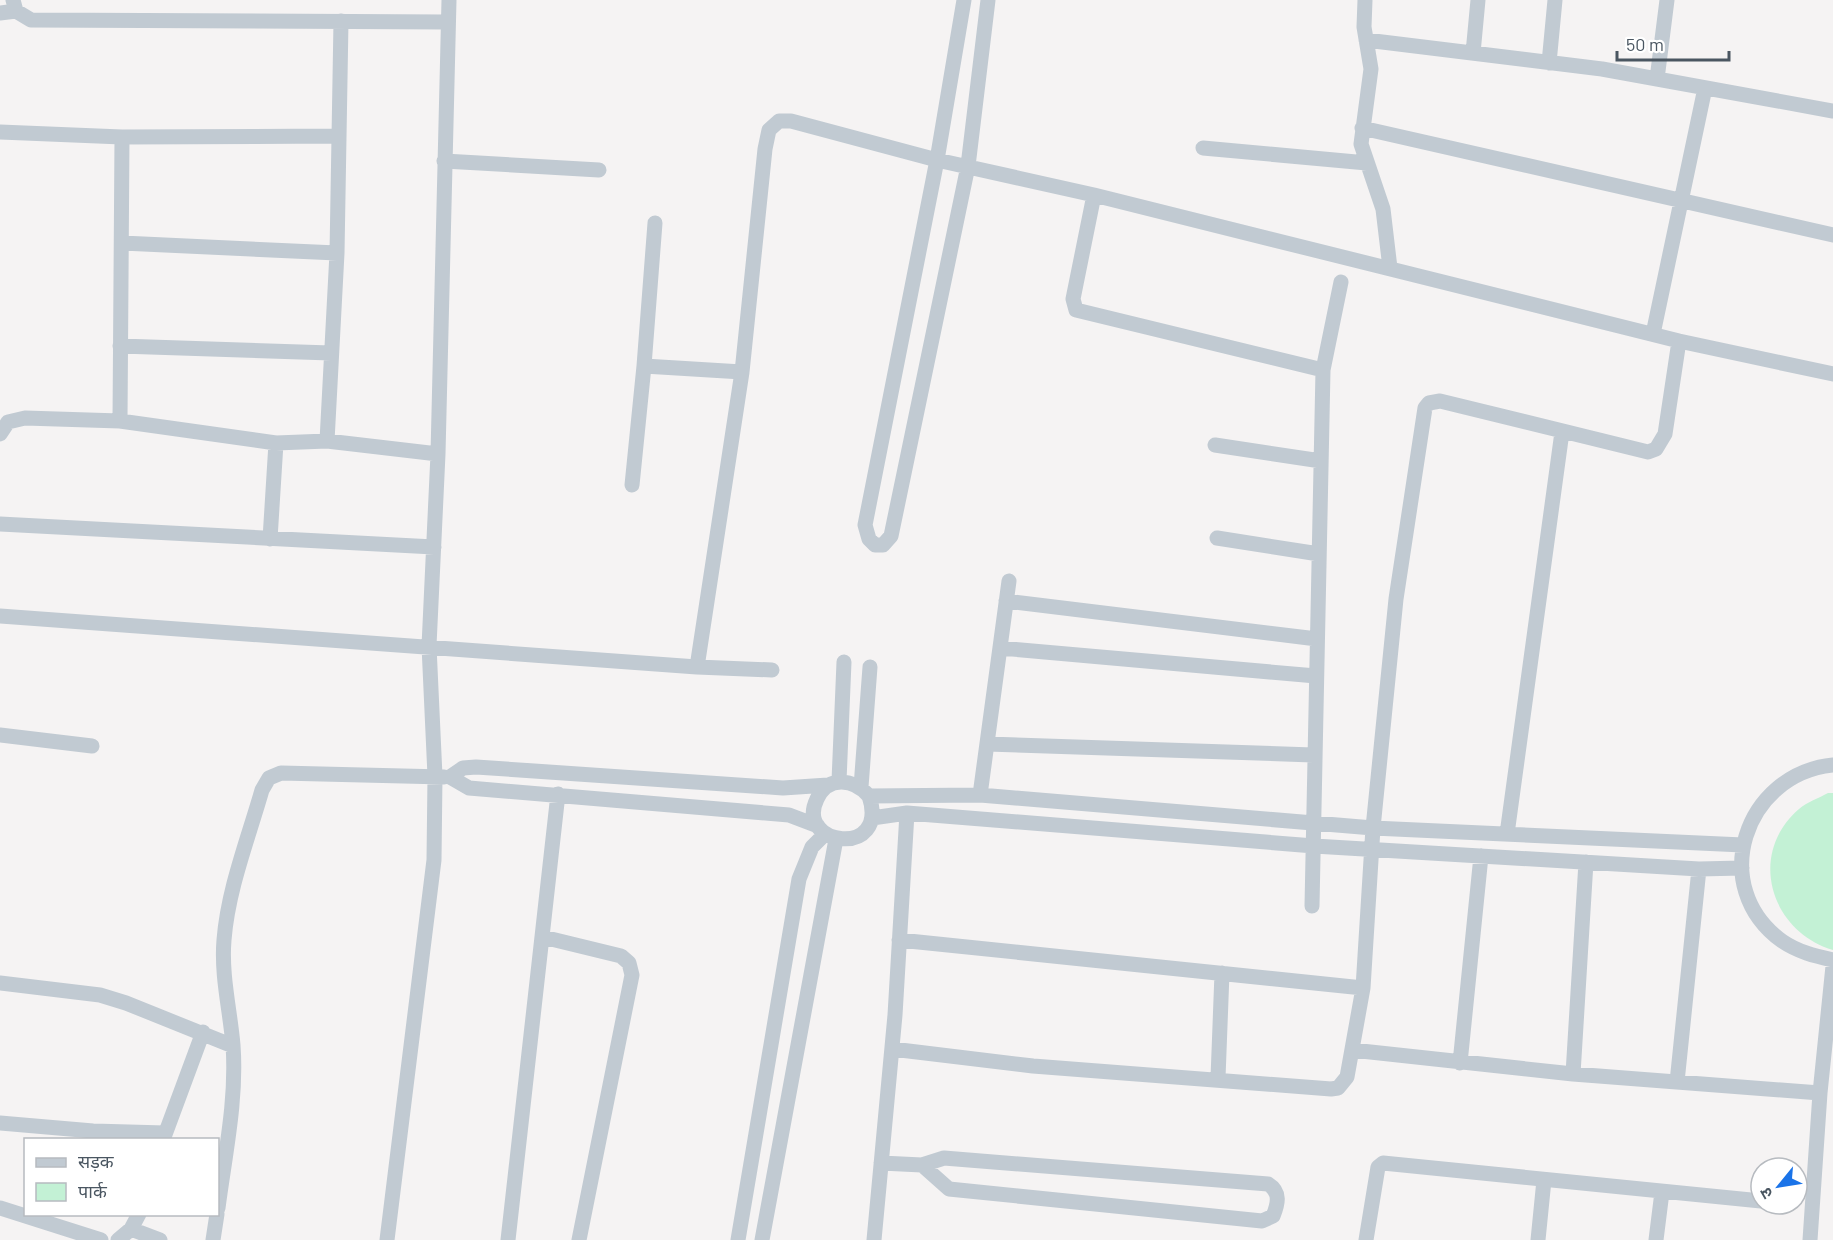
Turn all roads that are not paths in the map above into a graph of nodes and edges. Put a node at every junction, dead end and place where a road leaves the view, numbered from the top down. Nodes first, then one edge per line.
1 (449, 0) edge
2 (964, 0) edge
3 (988, 0) edge
4 (1365, 0) edge
5 (1478, 0) edge
6 (1554, 0) edge
7 (1667, 0) edge
8 (14, 5) edge
9 (0, 13) edge
10 (341, 21) junction
11 (447, 22) junction
12 (1366, 40) junction
13 (1473, 53) junction
14 (1549, 63) junction
15 (1657, 79) junction
16 (1705, 88) junction
17 (1833, 111) edge
18 (1362, 128) junction
19 (0, 132) edge
20 (338, 136) junction
21 (122, 137) junction
22 (1203, 148) dead end
23 (937, 160) junction
24 (444, 161) junction
25 (1367, 163) junction
26 (968, 166) junction
27 (599, 170) dead end
28 (1094, 195) junction
29 (1680, 200) junction
30 (655, 223) dead end
31 (1833, 235) edge
32 (122, 243) junction
33 (337, 253) junction
34 (1390, 268) junction
35 (1341, 282) dead end
36 (1653, 334) junction
37 (1679, 341) junction
38 (120, 346) junction
39 (331, 353) junction
40 (644, 366) junction
41 (1323, 369) junction
42 (742, 372) junction
43 (1833, 374) edge
44 (120, 421) junction
45 (1562, 432) junction
46 (0, 434) edge
47 (327, 441) junction
48 (276, 443) junction
49 (1215, 445) dead end
50 (438, 454) junction
51 (1321, 460) junction
52 (632, 484) dead end
53 (0, 524) edge
54 (1217, 538) dead end
55 (270, 539) junction
56 (434, 547) junction
57 (1319, 554) junction
58 (1009, 580) dead end
59 (1006, 601) junction
60 (0, 616) edge
61 (1317, 639) junction
62 (429, 646) junction
63 (1000, 648) junction
64 (844, 662) dead end
65 (697, 667) junction
66 (870, 667) dead end
67 (772, 670) dead end
68 (1316, 676) junction
69 (0, 735) edge
70 (987, 744) junction
71 (92, 746) dead end
72 (1313, 755) junction
73 (1833, 765) edge
74 (442, 777) junction
75 (834, 783) junction
76 (865, 792) junction
77 (558, 794) junction
78 (981, 795) junction
79 (907, 813) junction
80 (872, 819) junction
81 (1311, 822) junction
82 (1373, 828) junction
83 (826, 833) junction
84 (1507, 834) junction
85 (1743, 845) junction
86 (1314, 846) junction
87 (1371, 849) junction
88 (1481, 856) junction
89 (1587, 862) junction
90 (1742, 868) junction
91 (1700, 869) junction
92 (1312, 906) dead end
93 (543, 937) junction
94 (900, 940) junction
95 (1833, 960) edge
96 (1833, 966) edge
97 (1222, 973) junction
98 (0, 983) edge
99 (1363, 988) junction
100 (203, 1032) junction
101 (233, 1046) junction
102 (892, 1048) junction
103 (1352, 1050) junction
104 (1460, 1063) junction
105 (1573, 1074) junction
106 (1218, 1078) junction
107 (1677, 1083) junction
108 (1820, 1093) junction
109 (0, 1123) edge
110 (164, 1136) edge
111 (881, 1163) junction
112 (922, 1165) junction
113 (1809, 1170) edge
114 (1544, 1179) junction
115 (1662, 1192) junction
116 (1749, 1200) edge
117 (219, 1201) edge
118 (0, 1208) edge
119 (24, 1216) edge
120 (25, 1216) edge
121 (138, 1216) edge
122 (217, 1216) edge
123 (1806, 1216) edge
124 (131, 1229) junction
125 (101, 1240) edge
126 (118, 1240) edge
127 (160, 1240) edge
128 (213, 1240) edge
129 (387, 1240) edge
130 (507, 1240) edge
131 (579, 1240) edge
132 (738, 1240) edge
133 (762, 1240) edge
134 (874, 1240) edge
135 (1366, 1240) edge
136 (1538, 1240) edge
137 (1656, 1240) edge
138 (1810, 1240) edge

1 - 11 street
2 - 23 street
3 - 26 street
4 - 12 street
5 - 13 street
6 - 14 street
7 - 15 street
8 - 9 street
8 - 10 street
10 - 11 street
10 - 20 street
11 - 24 street
12 - 13 street
12 - 18 street
13 - 14 street
14 - 15 street
15 - 16 street
16 - 17 street
16 - 29 street
18 - 25 street
18 - 29 street
19 - 21 street
20 - 21 street
20 - 33 street
21 - 32 street
22 - 25 street
23 - 26 street
23 - 26 street
23 - 42 street
24 - 27 street
24 - 50 street
25 - 34 street
26 - 28 street
28 - 34 street
28 - 41 street
29 - 31 street
29 - 36 street
30 - 40 street
32 - 33 street
32 - 38 street
33 - 39 street
34 - 36 street
35 - 41 street
36 - 37 street
37 - 43 street
37 - 45 street
38 - 39 street
38 - 44 street
39 - 47 street
40 - 42 street
40 - 52 street
41 - 51 street
42 - 65 street
44 - 46 street
44 - 48 street
45 - 82 street
45 - 84 street
47 - 48 street
47 - 50 street
48 - 55 street
49 - 51 street
50 - 56 street
51 - 57 street
53 - 55 street
54 - 57 street
55 - 56 street
56 - 62 street
57 - 61 street
58 - 59 street
59 - 61 street
59 - 63 street
60 - 62 street
61 - 68 street
62 - 65 street
62 - 74 street
63 - 68 street
63 - 70 street
64 - 75 street
65 - 67 street
66 - 76 street
68 - 72 street
69 - 71 street
70 - 72 street
70 - 78 street
72 - 81 street
73 - 85 street
74 - 75 street
74 - 77 street
74 - 101 street
74 - 129 street
75 - 76 street
75 - 83 street
76 - 78 street
76 - 80 street
77 - 83 street
77 - 93 street
78 - 81 street
79 - 80 street
79 - 86 street
79 - 94 street
80 - 83 street
81 - 82 street
81 - 86 street
82 - 84 street
82 - 87 street
83 - 132 street
83 - 133 street
84 - 85 street
85 - 90 street
86 - 87 street
86 - 92 street
87 - 88 street
87 - 99 street
88 - 89 street
88 - 104 street
89 - 91 street
89 - 105 street
90 - 91 street
90 - 95 street
91 - 107 street
93 - 130 street
93 - 131 street
94 - 97 street
94 - 102 street
96 - 108 street
97 - 99 street
97 - 106 street
98 - 100 street
99 - 103 street
100 - 101 street
100 - 110 street
101 - 117 street
102 - 106 street
102 - 111 street
103 - 104 street
103 - 106 street
104 - 105 street
105 - 107 street
107 - 108 street
108 - 113 street
109 - 110 street
111 - 112 street
111 - 134 street
112 - 112 street
114 - 115 street
114 - 135 street
114 - 136 street
115 - 116 street
115 - 137 street
118 - 119 street
120 - 125 street
121 - 124 street
122 - 128 street
123 - 138 street
124 - 126 street
124 - 127 street

